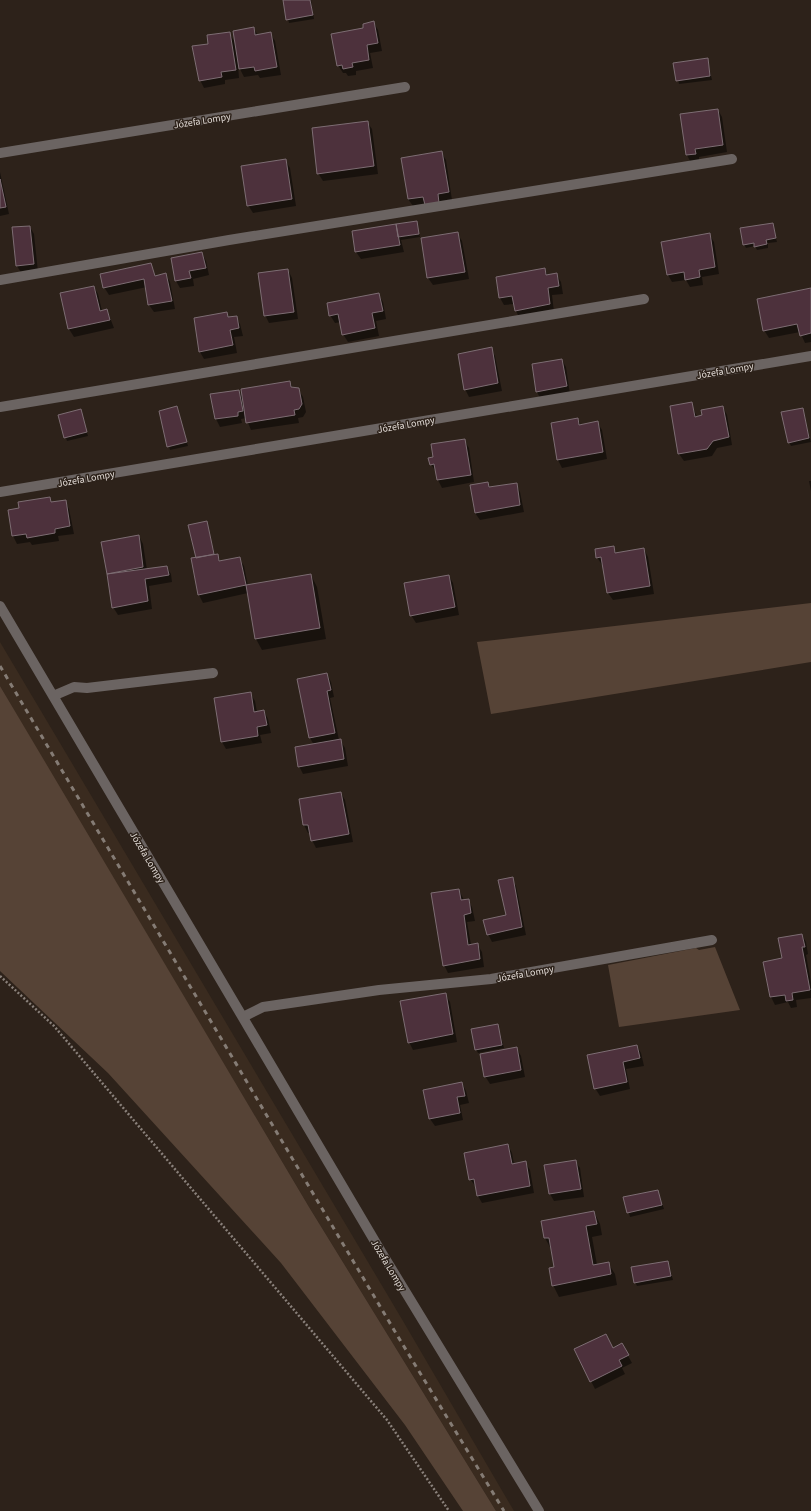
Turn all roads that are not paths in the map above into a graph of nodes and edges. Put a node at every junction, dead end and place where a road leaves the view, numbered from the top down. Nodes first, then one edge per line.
1 (405, 87) dead end
2 (0, 153) edge
3 (732, 159) dead end
4 (0, 280) edge
5 (644, 299) dead end
6 (811, 356) edge
7 (0, 407) edge
8 (0, 492) edge
9 (0, 606) edge
10 (213, 673) dead end
11 (53, 696) junction
12 (712, 940) dead end
13 (243, 1017) junction
14 (539, 1511) edge

1 - 2 street, Józefa Lompy
3 - 4 street
5 - 7 street
6 - 8 street, Józefa Lompy
9 - 11 street, Józefa Lompy
10 - 11 street
11 - 13 street, Józefa Lompy
12 - 13 street, Józefa Lompy
13 - 14 street, Józefa Lompy

